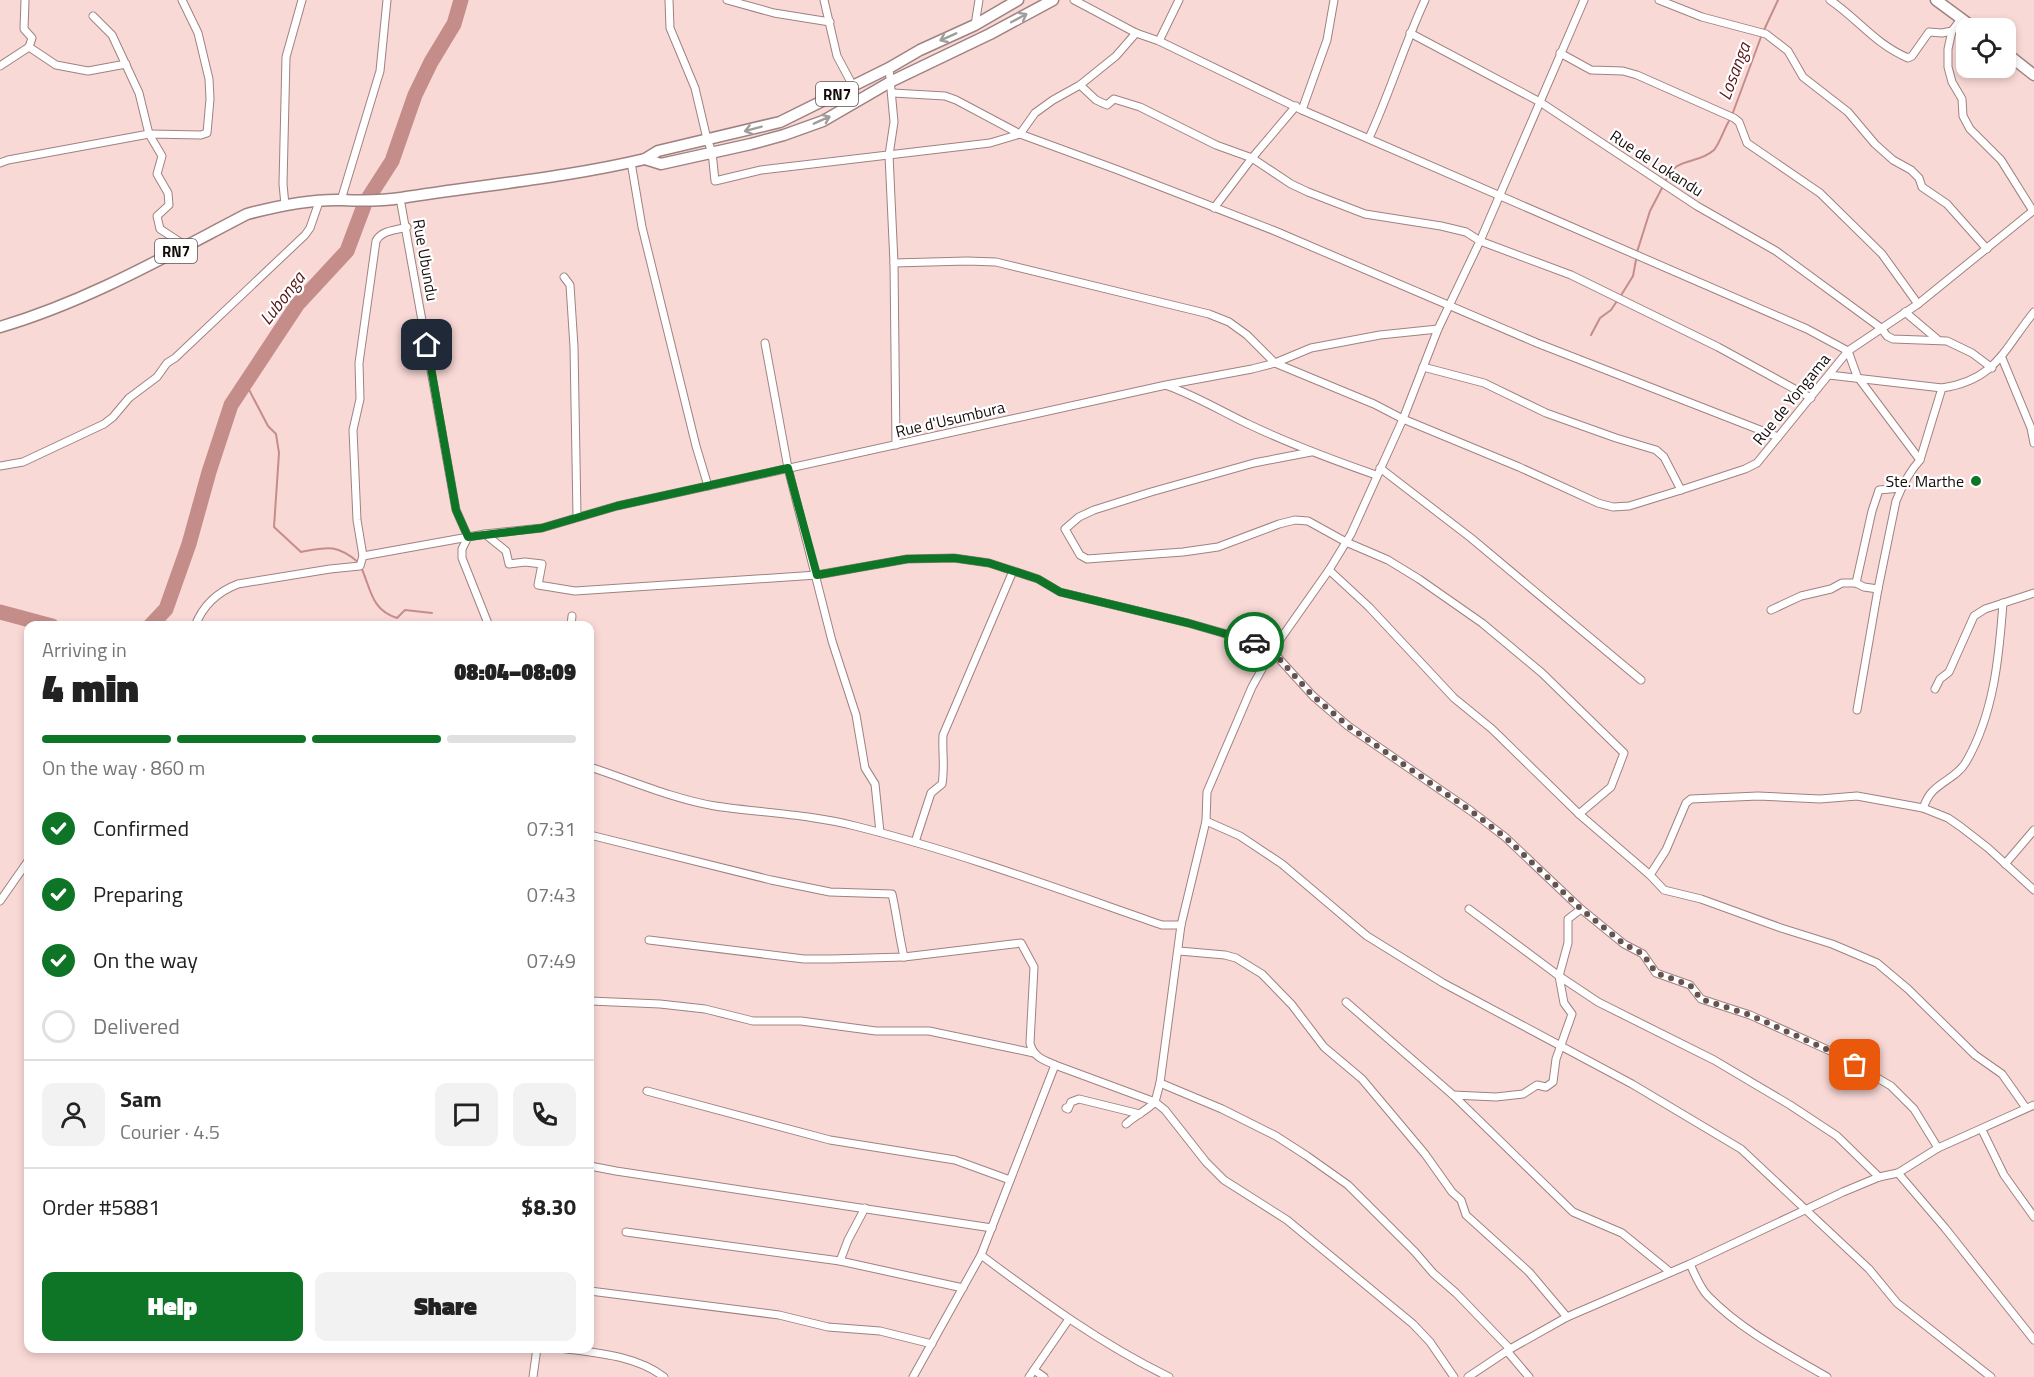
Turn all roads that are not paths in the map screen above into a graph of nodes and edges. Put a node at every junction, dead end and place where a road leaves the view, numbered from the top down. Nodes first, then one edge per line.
1 (24, 0) edge
2 (182, 0) edge
3 (302, 0) edge
4 (387, 0) edge
5 (669, 0) edge
6 (727, 0) edge
7 (824, 0) edge
8 (979, 0) edge
9 (1018, 0) edge
10 (1053, 0) edge
11 (1074, 0) edge
12 (1179, 0) edge
13 (1334, 0) edge
14 (1425, 0) edge
15 (1584, 0) edge
16 (1659, 0) edge
17 (1830, 0) edge
18 (1936, 0) edge
19 (93, 15) dead end
20 (1960, 18) edge
21 (830, 22) junction
22 (975, 25) junction
23 (1956, 25) edge
24 (1952, 30) junction
25 (1136, 33) junction
26 (1410, 33) junction
27 (1159, 41) junction
28 (29, 47) junction
29 (1560, 53) junction
30 (2016, 60) edge
31 (126, 64) junction
32 (0, 66) edge
33 (889, 68) junction
34 (2034, 75) edge
35 (892, 81) junction
36 (1080, 85) junction
37 (853, 86) junction
38 (893, 93) junction
39 (1540, 102) junction
40 (1299, 108) junction
41 (780, 122) junction
42 (149, 134) junction
43 (1020, 134) junction
44 (784, 135) junction
45 (1369, 138) junction
46 (707, 139) junction
47 (712, 152) junction
48 (889, 155) junction
49 (1252, 158) junction
50 (645, 159) junction
51 (631, 162) junction
52 (0, 163) edge
53 (1499, 196) junction
54 (400, 198) junction
55 (341, 200) junction
56 (319, 202) junction
57 (285, 205) junction
58 (1214, 208) junction
59 (2033, 211) edge
60 (406, 227) junction
61 (1480, 241) junction
62 (186, 246) junction
63 (1987, 249) junction
64 (894, 263) junction
65 (564, 277) dead end
66 (1917, 304) junction
67 (1449, 307) junction
68 (1905, 312) junction
69 (2034, 312) edge
70 (0, 327) edge
71 (1881, 328) junction
72 (1438, 329) junction
73 (1937, 339) junction
74 (765, 344) dead end
75 (1848, 351) junction
76 (2001, 358) junction
77 (1275, 363) junction
78 (1423, 367) junction
79 (1992, 368) junction
80 (1829, 375) junction
81 (1857, 376) junction
82 (1166, 385) junction
83 (1942, 388) junction
84 (1811, 398) junction
85 (1402, 419) junction
86 (1778, 437) junction
87 (2034, 443) edge
88 (896, 445) junction
89 (1311, 452) junction
90 (1920, 460) junction
91 (0, 466) edge
92 (788, 468) junction
93 (1378, 472) junction
94 (708, 486) junction
95 (1901, 488) junction
96 (1681, 490) junction
97 (578, 516) junction
98 (485, 534) junction
99 (468, 537) junction
100 (1346, 542) junction
101 (363, 556) junction
102 (1329, 570) junction
103 (1013, 571) junction
104 (817, 575) junction
105 (1856, 583) junction
106 (1878, 589) junction
107 (2034, 593) edge
108 (2003, 603) junction
109 (1771, 610) dead end
110 (572, 616) dead end
111 (197, 621) edge
112 (487, 621) edge
113 (572, 621) edge
114 (1272, 651) junction
115 (1641, 680) dead end
116 (1935, 689) dead end
117 (1857, 710) dead end
118 (594, 768) edge
119 (1923, 808) junction
120 (1579, 814) junction
121 (1206, 821) junction
122 (2034, 830) edge
123 (880, 832) junction
124 (594, 837) edge
125 (915, 842) junction
126 (2005, 864) junction
127 (24, 867) edge
128 (1650, 875) junction
129 (2034, 890) edge
130 (0, 901) edge
131 (1469, 909) dead end
132 (1581, 909) junction
133 (1181, 925) junction
134 (649, 940) dead end
135 (1179, 951) junction
136 (904, 957) junction
137 (1559, 976) junction
138 (594, 1001) edge
139 (1346, 1002) dead end
140 (1561, 1046) junction
141 (1034, 1053) junction
142 (1055, 1065) junction
143 (1160, 1083) junction
144 (647, 1091) dead end
145 (1453, 1095) junction
146 (1155, 1102) junction
147 (2034, 1105) edge
148 (1066, 1108) dead end
149 (2026, 1108) junction
150 (1141, 1114) junction
151 (1126, 1124) dead end
152 (1982, 1130) junction
153 (1938, 1148) junction
154 (594, 1167) edge
155 (1898, 1173) junction
156 (1879, 1177) junction
157 (1010, 1180) junction
158 (865, 1208) junction
159 (1807, 1209) junction
160 (2034, 1217) edge
161 (992, 1228) junction
162 (626, 1232) dead end
163 (981, 1255) junction
164 (840, 1261) junction
165 (1690, 1264) junction
166 (1670, 1272) junction
167 (963, 1288) junction
168 (594, 1292) edge
169 (1567, 1317) junction
170 (1069, 1319) junction
171 (2034, 1340) edge
172 (932, 1344) junction
173 (1509, 1350) junction
174 (536, 1353) edge
175 (594, 1353) edge
176 (1032, 1374) edge
177 (533, 1377) edge
178 (664, 1377) edge
179 (913, 1377) edge
180 (1044, 1377) edge
181 (1169, 1377) edge
182 (1454, 1377) edge
183 (1468, 1377) edge
184 (1529, 1377) edge
185 (1827, 1377) edge
186 (1991, 1377) edge

1 - 28 street
2 - 42 street
3 - 57 street
4 - 55 street
5 - 46 street
6 - 21 street
7 - 21 street
8 - 22 street
9 - 22 main road, RN7
35 -> 10 main road, RN7
11 - 25 street
12 - 27 street
13 - 40 street
14 - 26 street
15 - 29 street
16 - 63 street
17 - 24 street
18 - 20 main road
19 - 31 street
21 - 37 street
22 -> 33 main road, RN7
23 - 24 street
24 - 59 street
25 - 27 street
25 - 36 street
26 - 39 street, Rue de Lokandu
26 - 45 street
27 - 40 street
28 - 31 street
28 - 32 street
29 - 39 street
29 - 66 street
30 - 34 main road
31 - 42 street
33 - 35 street
33 - 37 main road, RN7
35 - 38 street
44 -> 35 main road, RN7
36 - 43 street
36 - 49 street
37 - 41 main road, RN7
38 - 43 street
38 - 48 street
39 - 53 street
39 - 71 street, Rue de Lokandu
40 - 45 street
40 - 49 street
41 - 44 main road
41 -> 46 main road, RN7
42 - 52 street
42 - 62 street
43 - 48 street
43 - 58 street
44 - 47 main road, RN7
45 - 53 street
46 - 47 street
46 - 50 main road, RN7
47 - 48 street
47 - 50 main road, RN7
48 - 64 street
49 - 58 street
49 - 61 street
50 - 51 main road, RN7
51 - 54 main road, RN7
51 - 94 street
53 - 61 street
53 - 75 street
54 - 55 main road, RN7
54 - 60 street, Rue Ubundu
55 - 56 main road, RN7
56 - 57 main road, RN7
56 - 91 street
57 - 62 main road, RN7
58 - 67 street
59 - 63 street, Rue de Yongama
60 - 99 street, Rue Ubundu
60 - 101 street
61 - 67 street
61 - 84 street
62 - 70 main road, RN7
63 - 66 street, Rue de Yongama
64 - 77 street
64 - 88 street
65 - 97 street
66 - 68 street, Rue de Yongama
67 - 72 street
67 - 86 street
68 - 71 street, Rue de Yongama
68 - 73 street
69 - 76 street
71 - 73 street, Rue de Lokandu
71 - 75 street, Rue de Yongama
72 - 77 street, Rue d'Usumbura
72 - 78 street
73 - 79 street
74 - 92 street
75 - 80 street, Rue de Yongama
75 - 81 street
76 - 79 street
76 - 87 street
77 - 82 street, Rue d'Usumbura
77 - 85 street, Rue de Yongama
78 - 85 street
78 - 96 street
79 - 83 street
80 - 81 street
80 - 84 street, Rue de Yongama
81 - 83 street
81 - 90 street
82 - 88 street, Rue d'Usumbura
82 - 89 street
83 - 90 street
84 - 86 street, Rue de Yongama
85 - 93 street
85 - 96 street, Rue de Yongama
86 - 96 street, Rue de Yongama
88 - 92 street, Rue d'Usumbura
89 - 93 street
89 - 100 street
90 - 95 street
92 - 94 street, Rue d'Usumbura
92 - 104 street
93 - 100 street
93 - 115 street
94 - 97 street, Rue d'Usumbura
95 - 105 street
95 - 106 street
97 - 98 street, Rue d'Usumbura
98 - 99 street, Rue d'Usumbura
98 - 104 street
99 - 101 street, Rue d'Usumbura
99 - 112 street
100 - 102 street
100 - 120 street
101 - 111 street, Rue d'Usumbura
102 - 114 street
102 - 120 street
103 - 104 street
103 - 114 street
103 - 125 street
104 - 123 street
105 - 106 street
105 - 109 street
106 - 117 street
107 - 108 street
108 - 116 street
108 - 119 street
110 - 113 street
114 - 121 street
114 - 132 street
118 - 123 street
119 - 126 street
119 - 128 street
120 - 128 street
121 - 133 street
121 - 140 street
122 - 126 street
123 - 125 street
124 - 136 street
125 - 133 street
126 - 129 street
127 - 130 street
128 - 149 street
131 - 137 street
132 - 137 street
132 - 153 street
133 - 135 street
134 - 136 street
135 - 143 street
135 - 169 street
136 - 141 street
137 - 140 street
137 - 156 street
138 - 141 street
139 - 145 street
140 - 145 street
140 - 159 street
141 - 142 street
142 - 146 street
142 - 157 street
143 - 146 street
143 - 173 street
144 - 157 street
145 - 166 street
146 - 150 street
146 - 182 street
147 - 149 street
148 - 150 street
149 - 152 street
150 - 151 street
152 - 153 street
152 - 160 street
153 - 155 street
154 - 158 street
155 - 156 street
155 - 171 street
156 - 159 street
157 - 161 street
158 - 161 street
158 - 164 street
159 - 165 street
159 - 186 street
161 - 163 street
162 - 164 street
163 - 167 street
163 - 170 street
164 - 167 street
165 - 166 street
165 - 185 street
166 - 169 street
167 - 172 street
168 - 172 street
169 - 173 street
170 - 176 street
170 - 181 street
172 - 179 street
173 - 183 street
173 - 184 street
174 - 177 street
175 - 178 street
176 - 180 street

